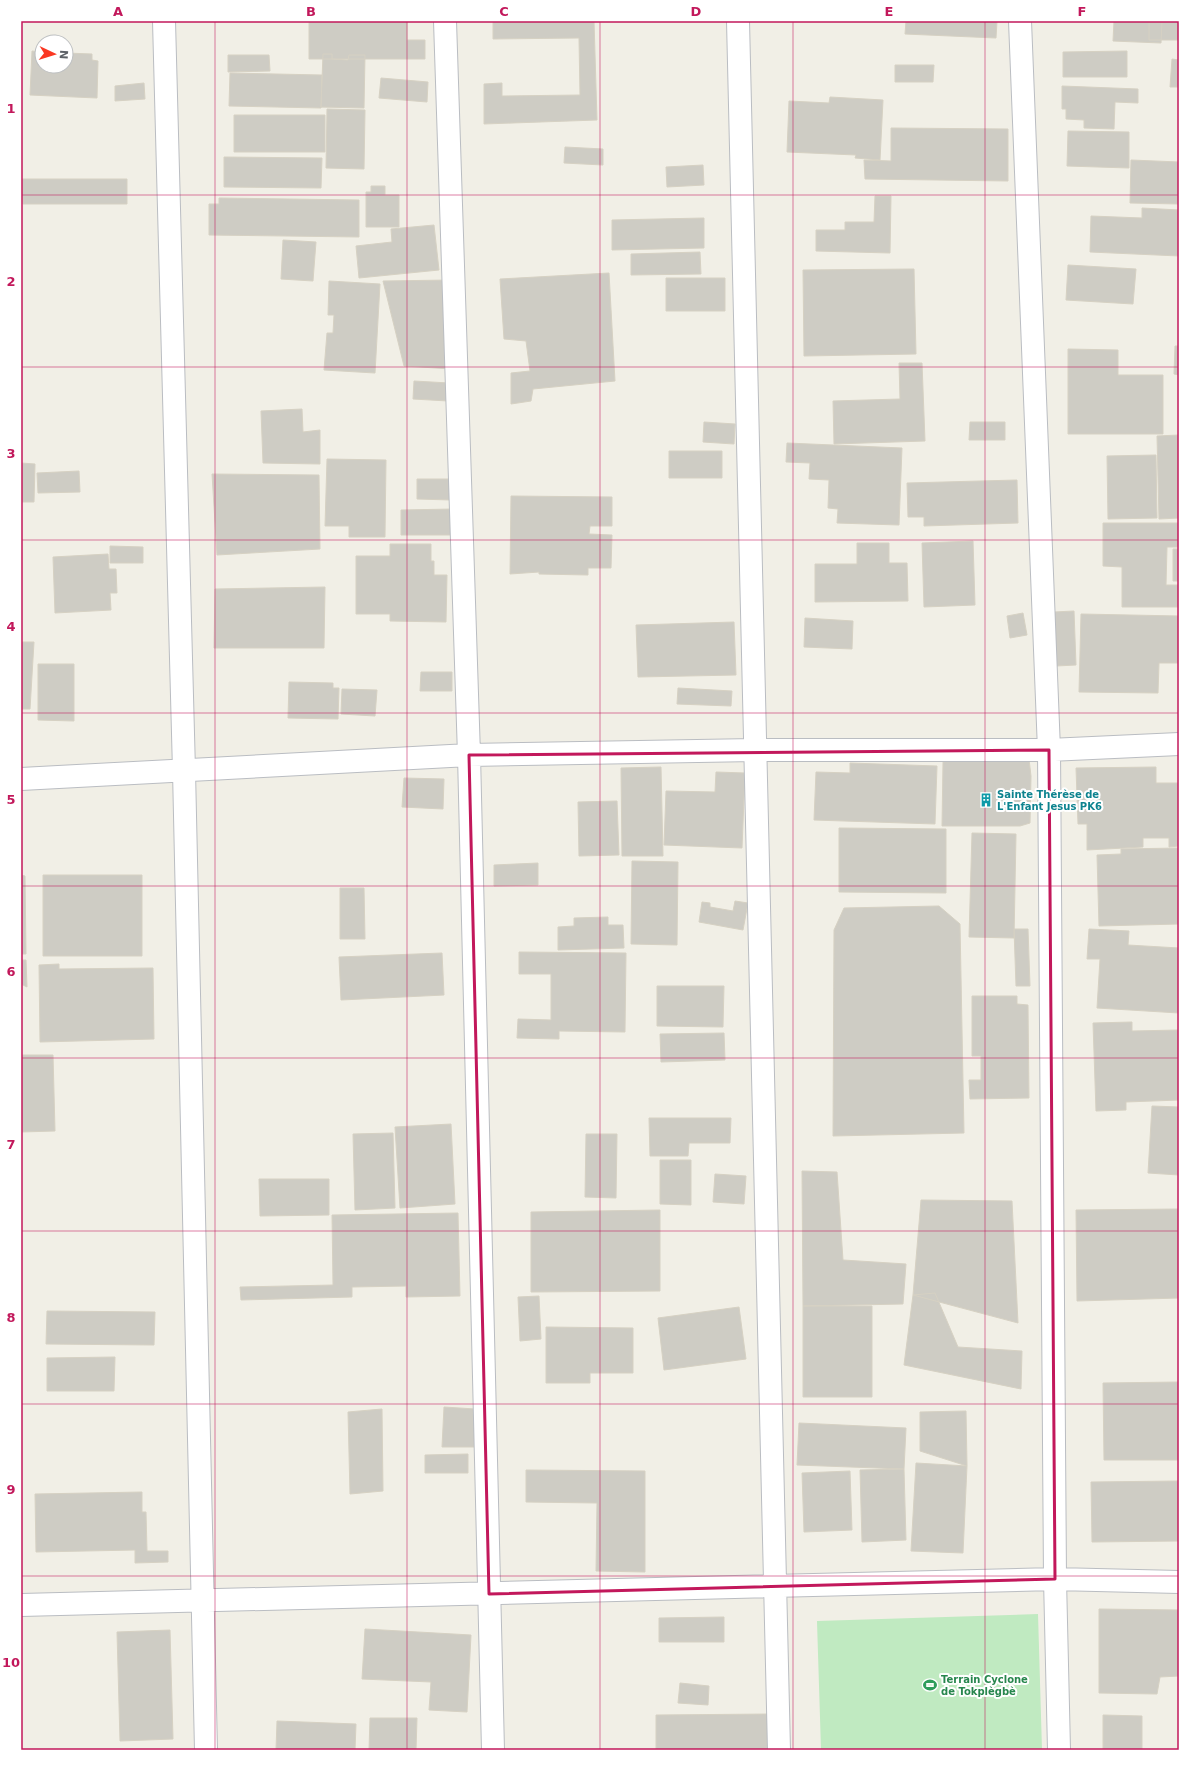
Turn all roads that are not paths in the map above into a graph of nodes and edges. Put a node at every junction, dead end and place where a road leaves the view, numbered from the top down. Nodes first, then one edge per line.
1 (164, 21) edge
2 (445, 21) edge
3 (738, 21) edge
4 (1020, 21) edge
5 (1179, 744) edge
6 (755, 750) junction
7 (1049, 750) junction
8 (469, 754) junction
9 (184, 771) junction
10 (21, 779) edge
11 (1055, 1579) junction
12 (1179, 1582) edge
13 (774, 1586) junction
14 (489, 1594) junction
15 (203, 1601) junction
16 (21, 1605) edge
17 (206, 1750) edge
18 (493, 1750) edge
19 (779, 1750) edge
20 (1059, 1750) edge

1 - 9 street
2 - 8 street
3 - 6 street
4 - 7 street
5 - 7 street
6 - 7 street
6 - 8 street
6 - 13 street
7 - 11 street
8 - 9 street
8 - 14 street
9 - 10 street
9 - 15 street
11 - 12 street
11 - 13 street
11 - 20 street
13 - 14 street
13 - 19 street
14 - 15 street
14 - 18 street
15 - 16 street
15 - 17 street

